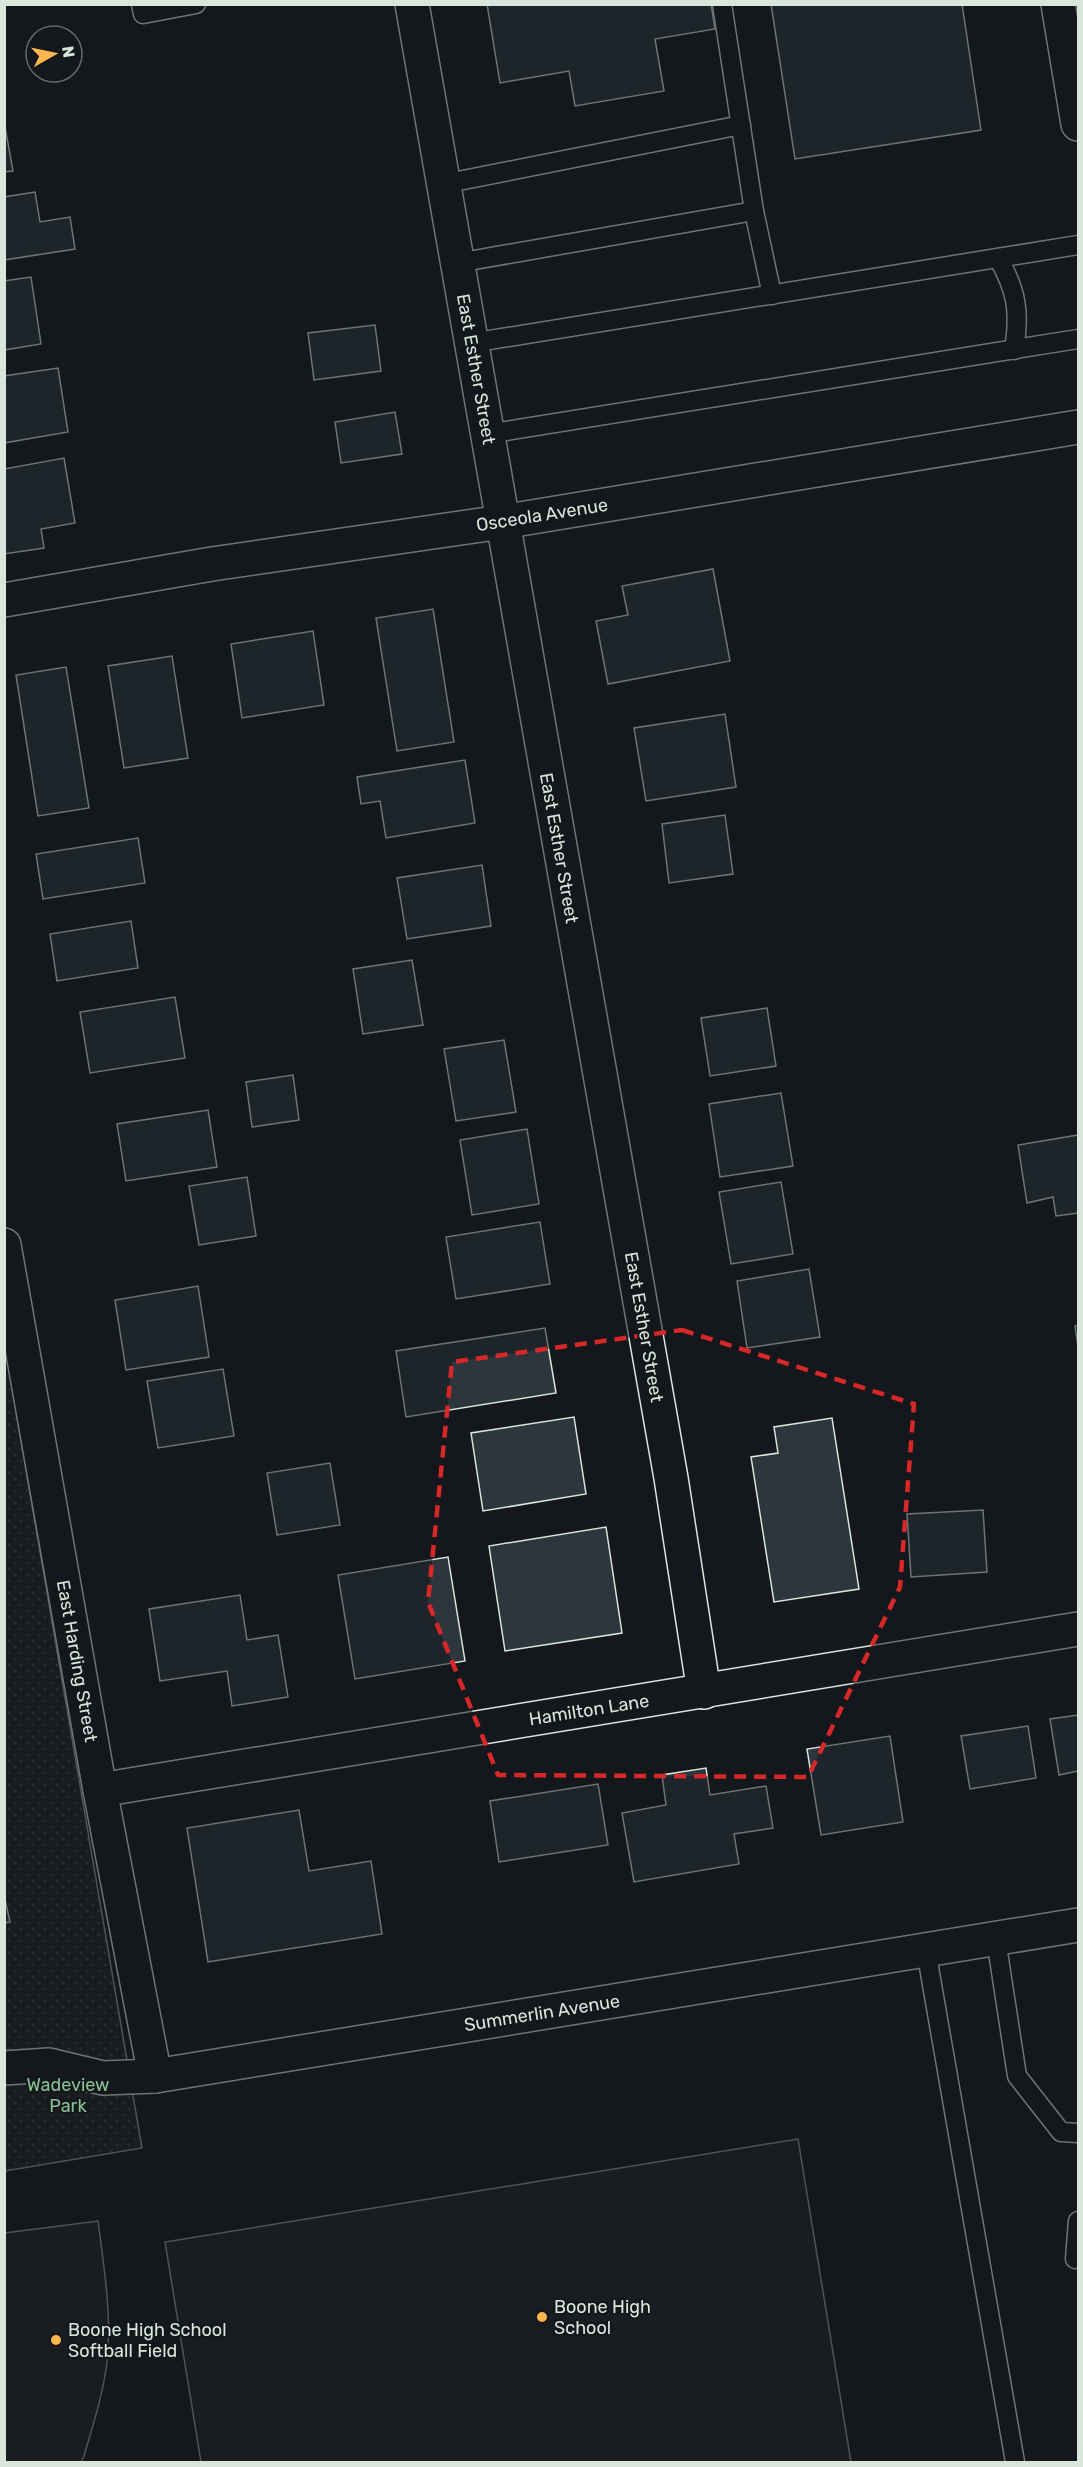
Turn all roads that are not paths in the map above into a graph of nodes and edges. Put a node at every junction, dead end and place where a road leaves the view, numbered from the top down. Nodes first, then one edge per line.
1 (196, 4) edge
2 (412, 4) edge
3 (722, 4) edge
4 (1058, 4) edge
5 (142, 9) edge
6 (741, 124) junction
7 (1078, 124) edge
8 (443, 184) junction
9 (754, 211) junction
10 (1078, 245) edge
11 (998, 258) junction
12 (457, 263) junction
13 (772, 295) junction
14 (1078, 339) edge
15 (471, 344) junction
16 (1014, 350) junction
17 (1078, 427) edge
18 (487, 434) junction
19 (502, 522) junction
20 (4, 600) edge
21 (4, 1245) edge
22 (1078, 1629) edge
23 (704, 1692) junction
24 (100, 1790) junction
25 (1078, 1925) edge
26 (996, 1939) junction
27 (926, 1950) junction
28 (4, 2068) edge
29 (155, 2076) junction
30 (1078, 2133) edge
31 (1078, 2221) edge
32 (1074, 2259) dead end
33 (1015, 2463) edge

1 - 5 lane
2 - 8 street, East Esther Street
3 - 6 lane
4 - 7 street
6 - 8 lane
6 - 9 lane
8 - 12 street, East Esther Street
9 - 12 lane
9 - 13 lane
10 - 11 lane
11 - 13 lane
11 - 16 lane
12 - 15 street, East Esther Street
13 - 15 lane
14 - 16 lane
15 - 18 street, East Esther Street
16 - 18 lane
17 - 19 street, Osceola Avenue
18 - 19 street, East Esther Street
19 - 20 street, Osceola Avenue
19 - 23 street, East Esther Street
21 - 24 street, East Harding Street
22 - 23 street, Hamilton Lane
23 - 24 street, Hamilton Lane
24 - 29 street, East Harding Street
25 - 26 street, Summerlin Avenue
26 - 27 street, Summerlin Avenue
26 - 30 lane
27 - 29 street, Summerlin Avenue
27 - 33 lane
28 - 29 street, Summerlin Avenue
31 - 32 lane

